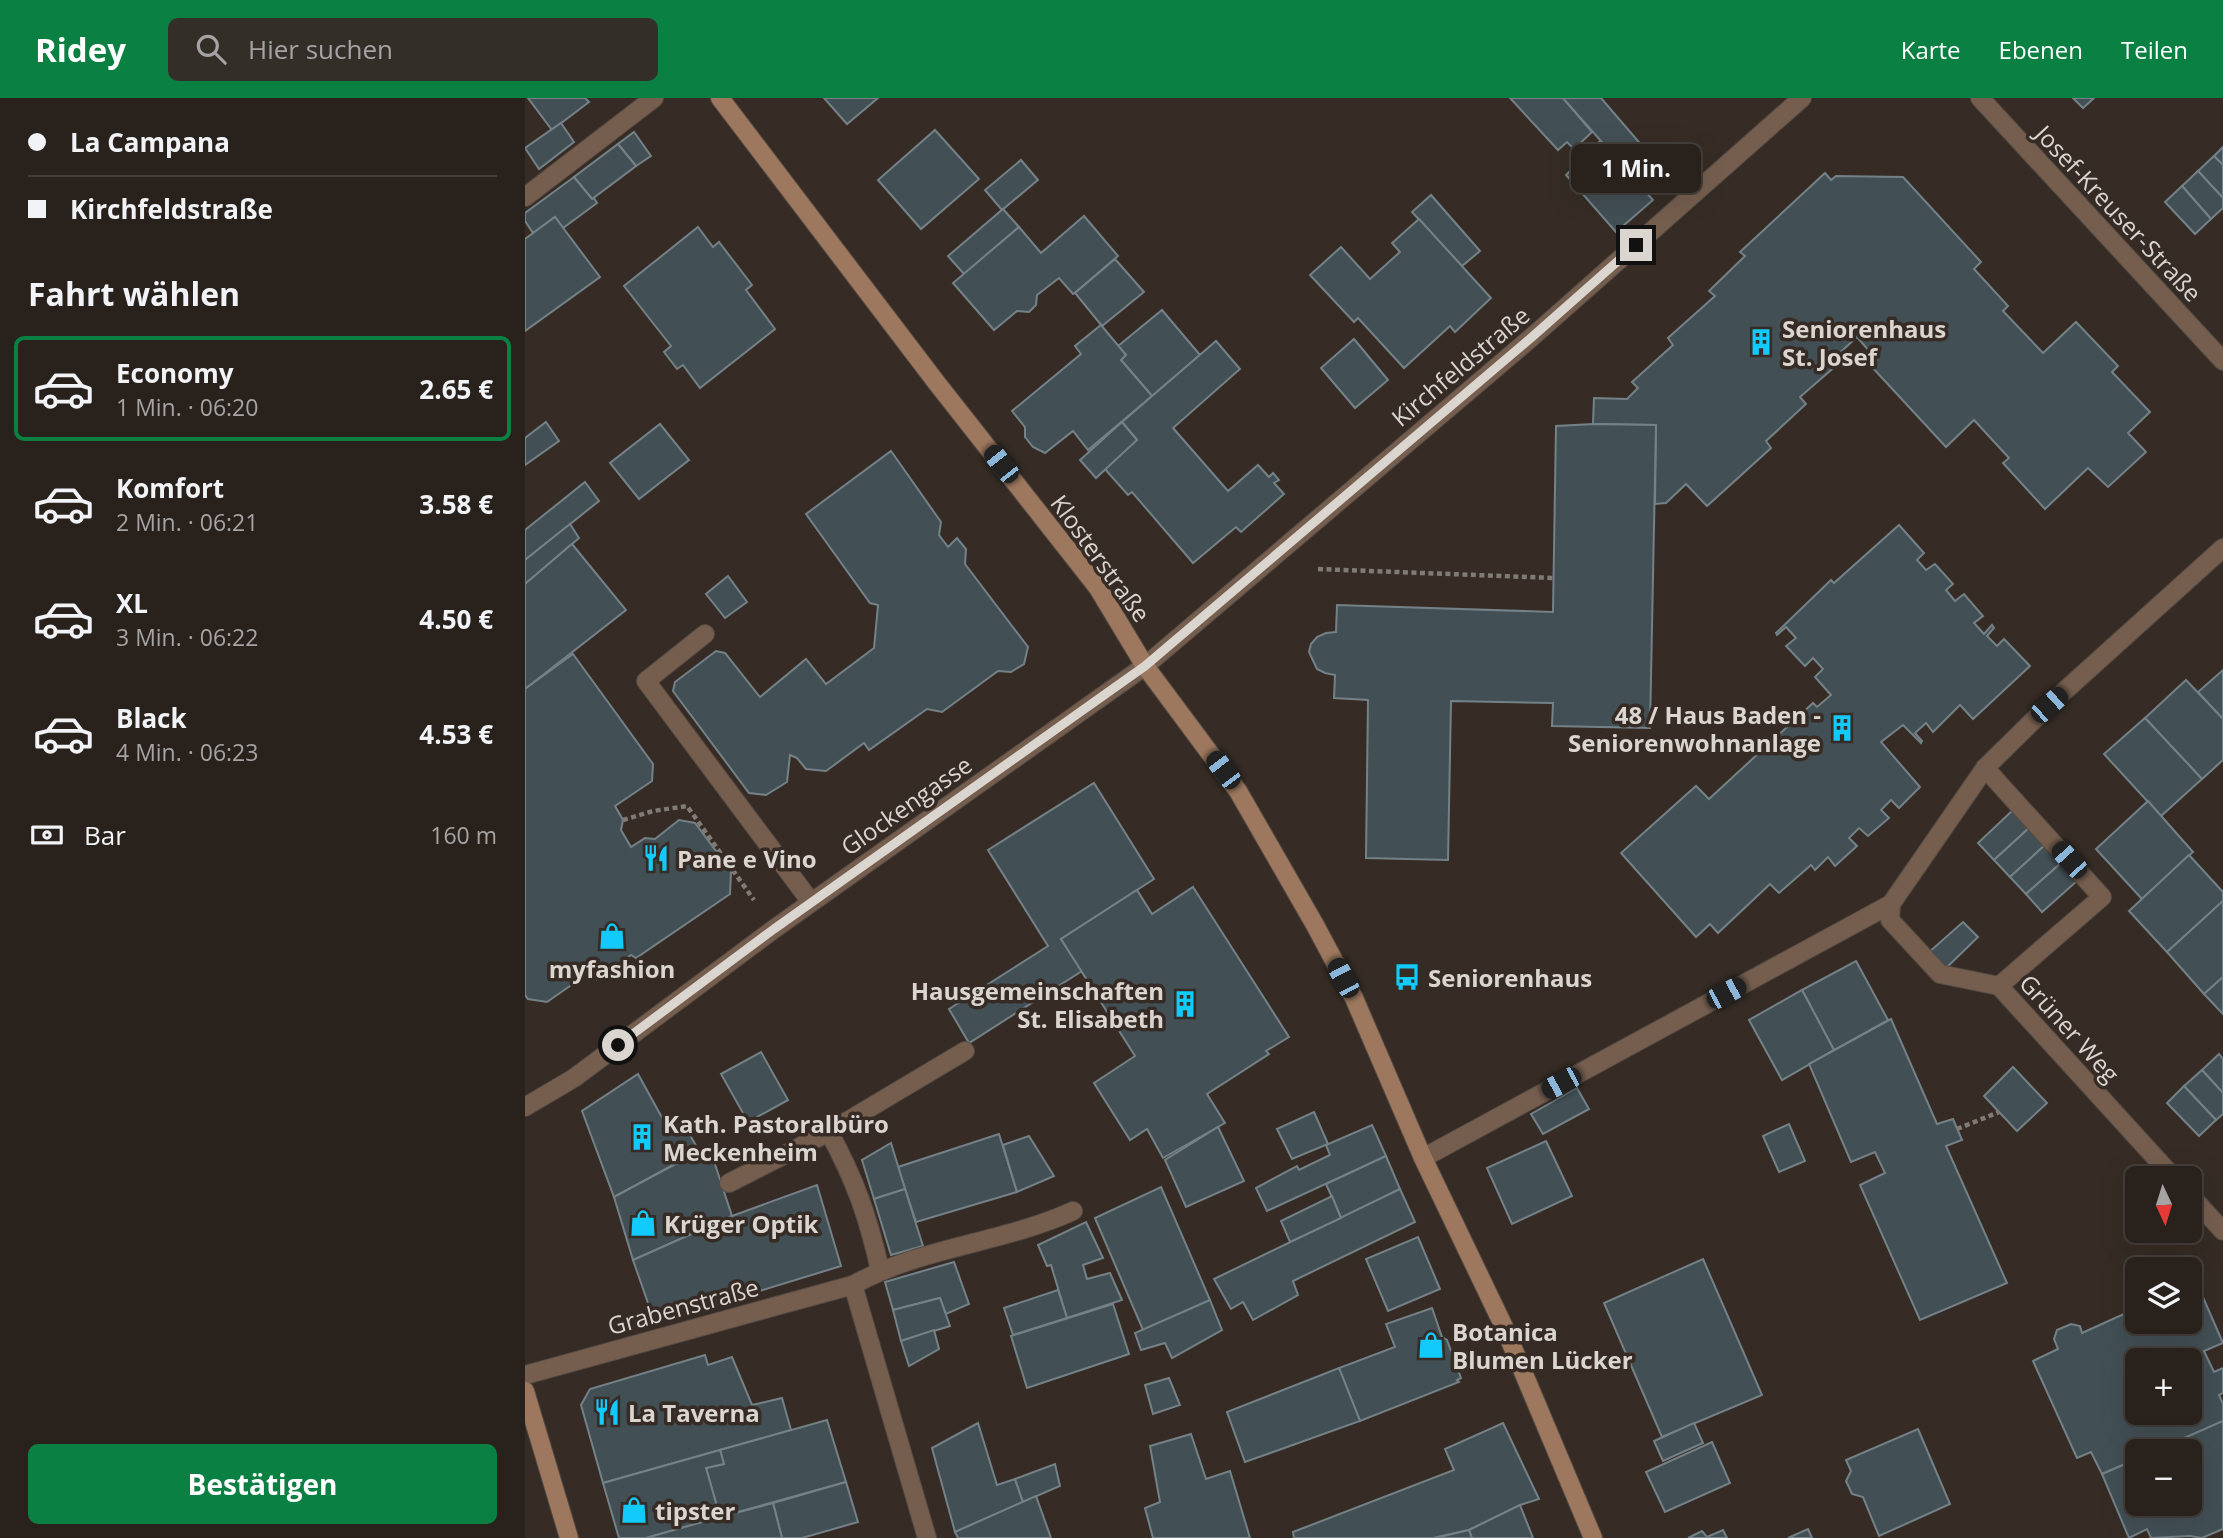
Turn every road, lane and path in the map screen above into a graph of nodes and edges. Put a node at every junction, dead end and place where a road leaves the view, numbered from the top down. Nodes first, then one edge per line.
1 (655, 98) edge
2 (720, 98) edge
3 (1802, 98) edge
4 (1980, 98) edge
5 (525, 197) edge
6 (2223, 361) edge
7 (2223, 548) edge
8 (1261, 566) junction
9 (1554, 578) dead end
10 (705, 634) dead end
11 (1145, 666) junction
12 (1985, 768) junction
13 (623, 820) dead end
14 (811, 902) junction
15 (1891, 904) junction
16 (774, 929) junction
17 (1999, 986) junction
18 (965, 1051) dead end
19 (525, 1107) edge
20 (1999, 1112) dead end
21 (1957, 1129) dead end
22 (829, 1132) junction
23 (1423, 1158) junction
24 (2163, 1166) edge
25 (729, 1183) dead end
26 (2202, 1208) edge
27 (1073, 1211) dead end
28 (2223, 1231) edge
29 (880, 1270) junction
30 (853, 1285) junction
31 (525, 1375) edge
32 (525, 1391) edge
33 (569, 1538) edge
34 (927, 1538) edge
35 (1593, 1538) edge

1 - 5 street
2 - 11 main road, Klosterstraße
3 - 8 street, Kirchfeldstraße
4 - 6 street, Josef-Kreuser-Straße
7 - 12 street
8 - 9 path
8 - 11 street, Kirchfeldstraße
10 - 14 street
11 - 14 street, Glockengasse
11 - 23 main road, Klosterstraße
12 - 15 street
12 - 17 street, Grüner Weg
13 - 16 path
14 - 16 street, Glockengasse
15 - 17 street
15 - 23 street
16 - 19 street, Glockengasse
17 - 24 street, Grüner Weg
18 - 22 street
20 - 21 path
22 - 25 street
22 - 29 street
23 - 35 main road, Klosterstraße
26 - 28 street
27 - 29 street, Grabenstraße
29 - 30 street, Grabenstraße
30 - 31 street, Grabenstraße
30 - 34 street
32 - 33 main road

